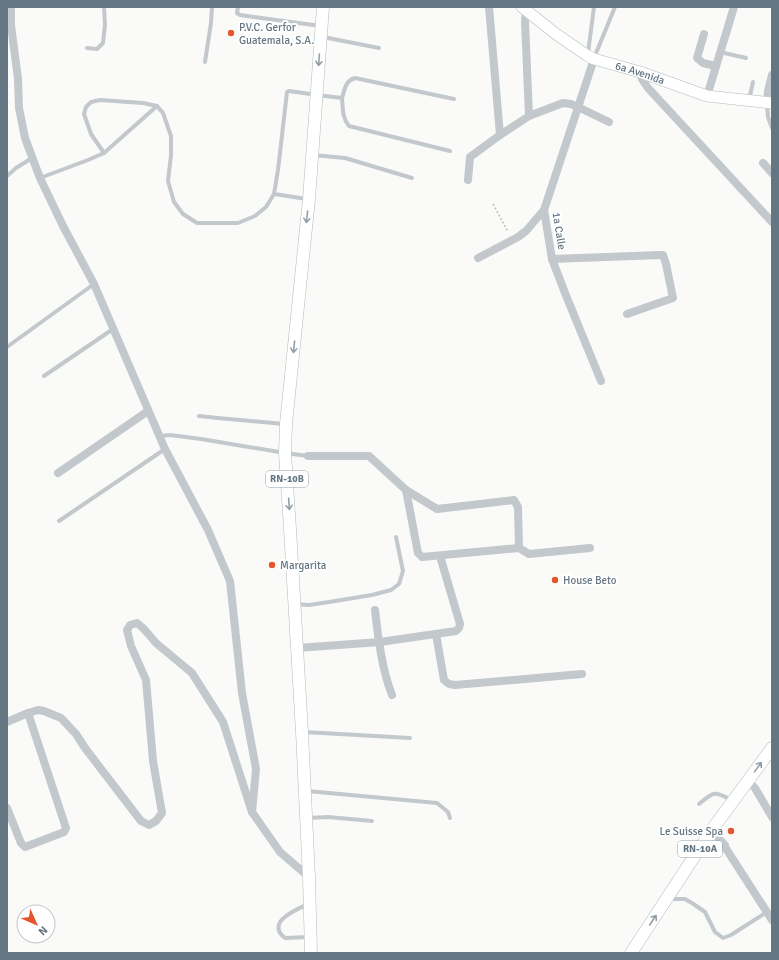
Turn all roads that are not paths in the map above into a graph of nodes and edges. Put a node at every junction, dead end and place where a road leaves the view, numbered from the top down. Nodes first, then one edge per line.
1 (11, 7) edge
2 (104, 7) edge
3 (212, 7) edge
4 (238, 7) edge
5 (323, 7) edge
6 (489, 7) edge
7 (594, 7) edge
8 (615, 7) edge
9 (734, 7) edge
10 (524, 9) edge
11 (9, 26) edge
12 (321, 31) junction
13 (704, 34) dead end
14 (87, 48) dead end
15 (379, 48) dead end
16 (720, 52) junction
17 (591, 57) junction
18 (746, 58) dead end
19 (205, 62) dead end
20 (716, 66) junction
21 (640, 72) junction
22 (772, 75) edge
23 (753, 82) dead end
24 (317, 95) junction
25 (707, 96) junction
26 (342, 98) junction
27 (454, 99) dead end
28 (749, 101) junction
29 (769, 103) edge
30 (157, 106) junction
31 (578, 107) junction
32 (529, 116) junction
33 (609, 122) dead end
34 (772, 128) edge
35 (500, 135) junction
36 (450, 151) dead end
37 (104, 153) junction
38 (312, 155) junction
39 (32, 158) junction
40 (763, 163) dead end
41 (772, 173) edge
42 (7, 176) edge
43 (40, 178) junction
44 (412, 178) dead end
45 (468, 180) dead end
46 (274, 194) junction
47 (309, 199) junction
48 (544, 210) junction
49 (772, 222) edge
50 (478, 258) dead end
51 (552, 259) junction
52 (94, 284) junction
53 (627, 314) dead end
54 (113, 329) junction
55 (7, 347) edge
56 (44, 376) dead end
57 (600, 381) dead end
58 (148, 411) junction
59 (199, 416) dead end
60 (286, 424) junction
61 (159, 437) junction
62 (165, 449) junction
63 (285, 453) junction
64 (308, 456) joint
65 (58, 473) dead end
66 (406, 490) junction
67 (59, 521) dead end
68 (396, 536) dead end
69 (518, 548) junction
70 (590, 548) dead end
71 (440, 556) junction
72 (294, 604) junction
73 (375, 610) dead end
74 (436, 634) junction
75 (380, 642) junction
76 (297, 648) junction
77 (582, 674) dead end
78 (392, 695) dead end
79 (28, 713) junction
80 (7, 722) edge
81 (302, 732) junction
82 (410, 738) dead end
83 (772, 748) edge
84 (748, 781) junction
85 (304, 791) junction
86 (733, 801) junction
87 (700, 804) dead end
88 (7, 808) edge
89 (252, 812) junction
90 (772, 817) edge
91 (306, 818) junction
92 (450, 818) dead end
93 (372, 821) dead end
94 (710, 834) junction
95 (309, 877) junction
96 (667, 899) junction
97 (310, 903) junction
98 (767, 912) junction
99 (772, 920) edge
100 (310, 937) junction
101 (311, 953) edge
102 (631, 953) edge

1 - 11 street
2 - 14 lane
3 - 19 lane
4 - 12 lane
5 - 12 main road, RN-10B
6 - 35 street
7 - 17 lane
8 - 17 lane
9 - 16 street
10 - 17 street, 6a Avenida
10 - 32 street
11 - 39 street
12 - 15 lane
12 -> 24 main road, RN-10B
13 - 20 street
16 - 18 lane
16 - 20 street
17 - 21 street, 6a Avenida
17 - 31 street, 1a Calle
20 - 25 street
21 - 25 street, 6a Avenida
21 - 49 street
22 - 29 street
23 - 28 lane
24 - 26 lane
24 - 38 main road, RN-10B
24 - 46 lane
25 - 28 street, 6a Avenida
26 - 27 lane
26 - 36 lane
28 - 29 street, 6a Avenida
29 - 34 lane
30 - 37 lane
30 - 37 lane
30 - 46 lane
31 - 32 street
31 - 33 street
31 - 48 street, 1a Calle
32 - 35 street
35 - 45 street
37 - 43 lane
38 - 44 lane
38 - 47 main road, RN-10B
39 - 42 lane
39 - 43 street
40 - 41 street
43 - 52 street
46 - 47 lane
47 -> 60 main road, RN-10B
48 - 50 street
48 - 51 street, 1a Calle
51 - 53 street
51 - 57 street, 1a Calle
52 - 54 street
52 - 55 lane
54 - 56 lane
54 - 58 street
58 - 61 street
58 - 65 street
59 - 60 lane
60 - 63 main road, RN-10B
61 - 62 street
61 - 63 lane
62 - 67 lane
62 - 89 street
63 - 64 lane
63 -> 72 main road, RN-10B
64 - 66 street
66 - 69 street
66 - 71 street
68 - 72 lane
69 - 70 street
69 - 71 street
71 - 74 street
72 - 76 main road, RN-10B
73 - 75 street
74 - 75 street
74 - 77 street
75 - 76 street
75 - 78 street
76 - 81 main road, RN-10B
79 - 80 street
79 - 88 street
79 - 89 street
81 - 82 lane
81 - 85 main road, RN-10B
84 -> 83 main road, RN-10A
84 - 86 main road, RN-10A
84 - 90 street
85 - 91 main road, RN-10B
85 - 92 lane
86 - 87 lane
86 - 94 main road, RN-10A
89 - 95 street
91 - 93 lane
91 - 95 main road, RN-10B
94 - 96 main road, RN-10A
94 - 98 street
95 - 97 main road, RN-10B
96 - 98 lane
102 -> 96 main road, RN-10A
97 - 100 main road, RN-10B
97 - 100 lane
98 - 99 street
100 - 101 main road, RN-10B

